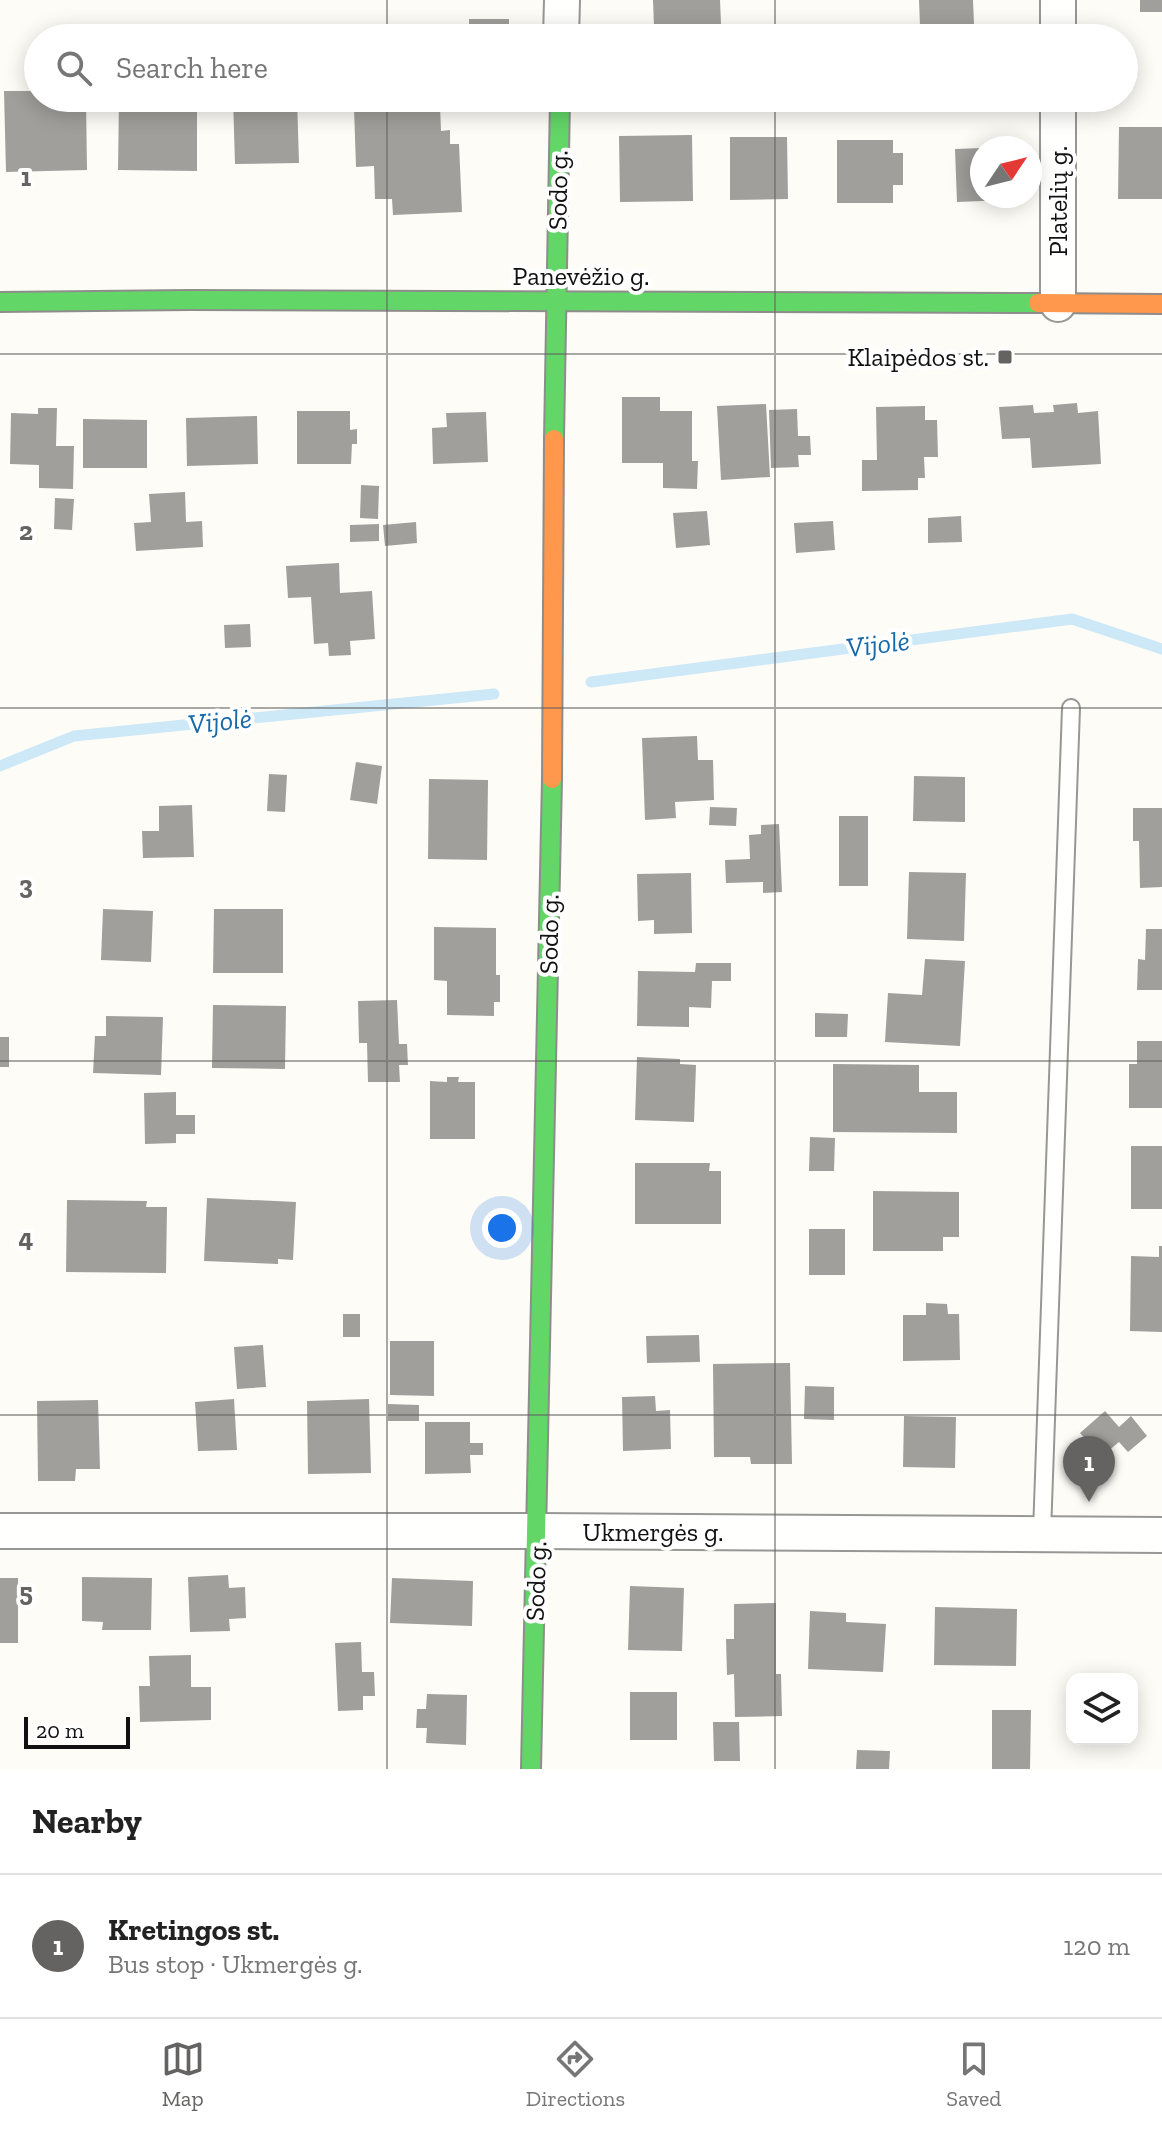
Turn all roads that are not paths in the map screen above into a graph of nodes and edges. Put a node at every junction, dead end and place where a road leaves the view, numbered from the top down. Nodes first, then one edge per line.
1 (562, 0) edge
2 (1058, 0) edge
3 (561, 24) edge
4 (1058, 24) edge
5 (560, 112) edge
6 (1058, 112) edge
7 (0, 302) edge
8 (555, 302) junction
9 (1058, 304) junction
10 (1162, 304) edge
11 (1071, 708) dead end
12 (0, 1531) edge
13 (538, 1531) junction
14 (1042, 1533) junction
15 (1162, 1535) edge
16 (531, 1769) edge

1 - 3 street
2 - 4 street
5 - 8 street, Sodo g.
6 - 9 street, Platelių g.
7 - 8 street, Panevėžio g.
8 - 9 street, Panevėžio g.
8 - 13 street, Sodo g.
9 - 10 street, Panevėžio g.
11 - 14 lane
12 - 13 street, Ukmergės g.
13 - 14 street, Ukmergės g.
13 - 16 street, Sodo g.
14 - 15 street, Ukmergės g.

